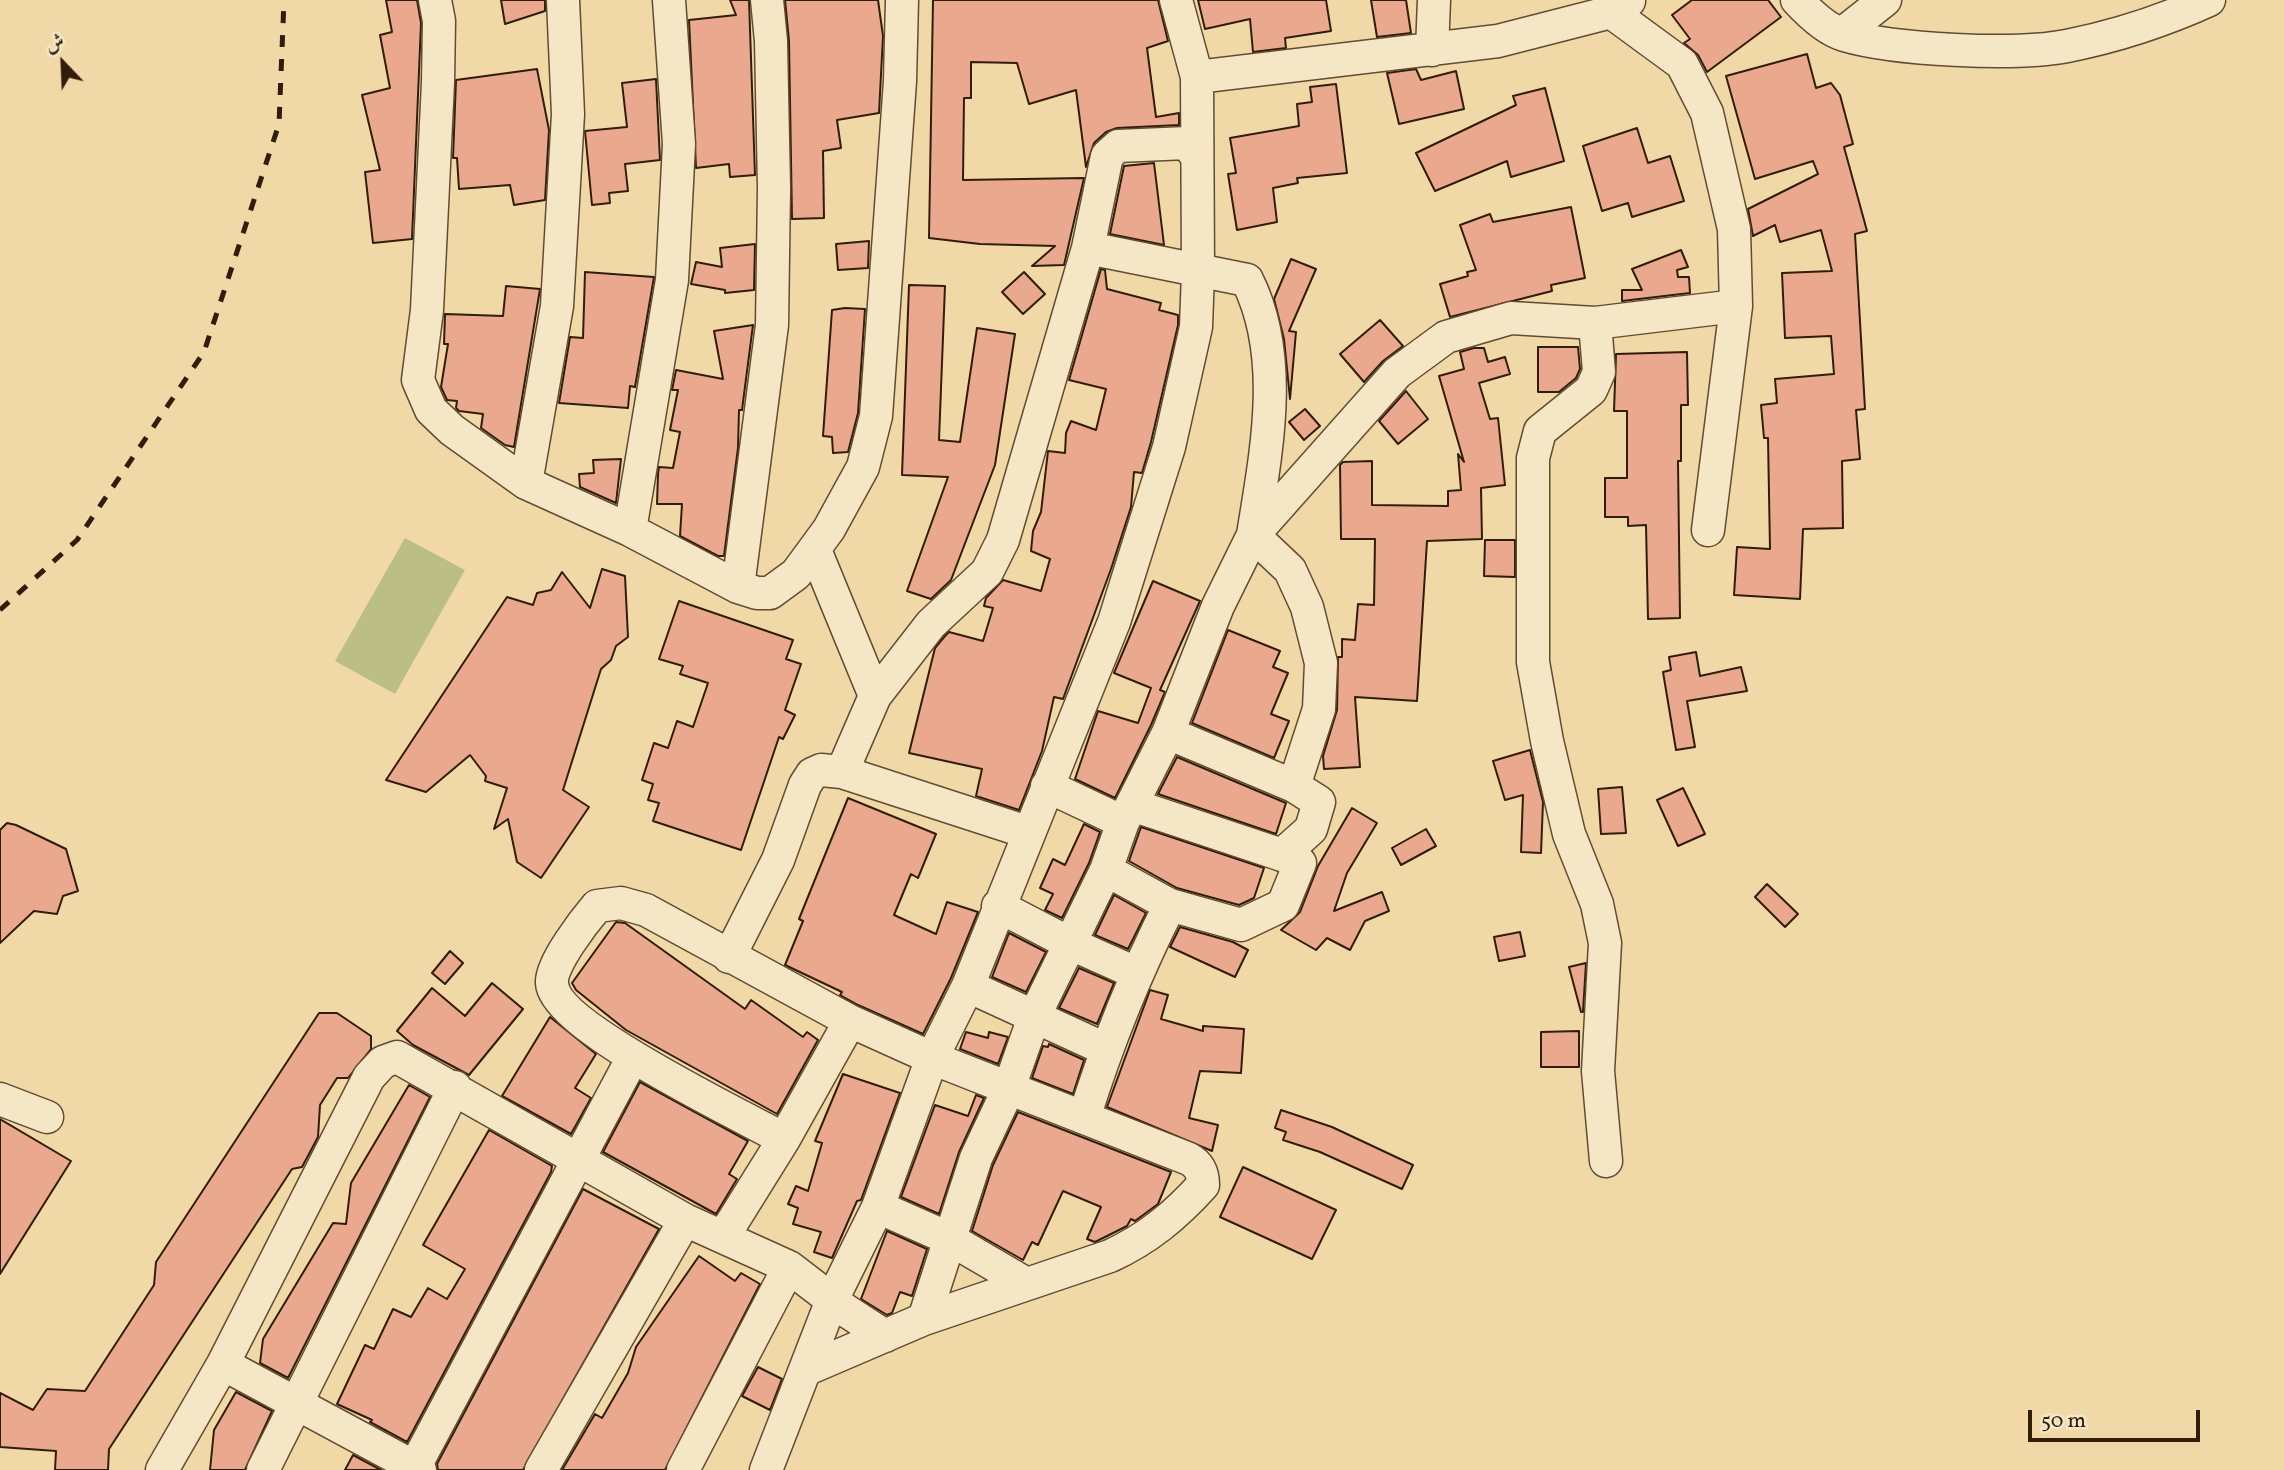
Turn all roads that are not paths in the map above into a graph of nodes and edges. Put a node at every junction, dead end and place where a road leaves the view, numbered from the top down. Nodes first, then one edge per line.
1 (435, 0) edge
2 (563, 0) edge
3 (669, 0) edge
4 (902, 0) edge
5 (1176, 0) edge
6 (1434, 0) edge
7 (1797, 0) edge
8 (1885, 0) edge
9 (2209, 0) edge
10 (765, 2) edge
11 (1621, 6) edge
12 (1842, 34) junction
13 (1432, 50) junction
14 (1197, 77) junction
15 (1197, 157) junction
16 (1088, 247) junction
17 (1198, 272) junction
18 (1736, 306) junction
19 (1595, 323) junction
20 (526, 483) junction
21 (630, 530) junction
22 (1708, 530) dead end
23 (1252, 535) junction
24 (815, 550) junction
25 (738, 587) junction
26 (875, 696) junction
27 (1168, 733) junction
28 (842, 772) junction
29 (1047, 786) junction
30 (1294, 786) junction
31 (1127, 813) junction
32 (1027, 832) junction
33 (1282, 855) junction
34 (1106, 870) junction
35 (1170, 905) junction
36 (998, 906) junction
37 (1071, 944) junction
38 (729, 957) junction
39 (1136, 973) junction
40 (968, 986) junction
41 (1034, 1017) junction
42 (850, 1021) junction
43 (1105, 1049) junction
44 (633, 1057) junction
45 (932, 1058) junction
46 (455, 1087) junction
47 (1009, 1088) junction
48 (0, 1099) edge
49 (47, 1117) dead end
50 (1084, 1118) junction
51 (784, 1139) junction
52 (578, 1161) junction
53 (1605, 1161) dead end
54 (878, 1207) junction
55 (685, 1220) junction
56 (723, 1237) junction
57 (948, 1238) junction
58 (789, 1267) junction
59 (1025, 1283) junction
60 (832, 1300) junction
61 (923, 1319) junction
62 (885, 1336) junction
63 (223, 1364) junction
64 (805, 1370) junction
65 (298, 1405) junction
66 (416, 1469) edge
67 (162, 1470) edge
68 (263, 1470) edge
69 (541, 1470) edge
70 (683, 1470) edge
71 (766, 1470) edge

1 - 20 street
2 - 20 street
3 - 21 street
4 - 24 street
5 - 14 street
6 - 13 street
7 - 12 street
8 - 12 street
9 - 12 street
10 - 25 street
11 - 13 street
11 - 18 street
13 - 14 street
14 - 15 street
15 - 16 street
15 - 17 street
16 - 17 street
16 - 26 street
17 - 23 street
17 - 29 street
18 - 19 street
18 - 22 street
19 - 23 street
19 - 53 street
20 - 21 street
21 - 25 street
23 - 27 street
23 - 30 street
24 - 25 street
24 - 26 street
26 - 28 street
27 - 30 street
27 - 31 street
28 - 32 street
28 - 38 street
29 - 31 street
29 - 32 street
30 - 33 street
31 - 33 street
31 - 34 street
32 - 36 street
33 - 35 street
34 - 35 street
34 - 37 street
35 - 39 street
36 - 37 street
36 - 40 street
37 - 39 street
37 - 41 street
38 - 42 street
38 - 44 street
39 - 43 street
40 - 41 street
40 - 45 street
41 - 43 street
41 - 47 street
42 - 45 street
42 - 51 street
43 - 50 street
44 - 51 street
44 - 52 street
45 - 47 street
45 - 54 street
46 - 52 street
46 - 63 street
46 - 65 street
47 - 50 street
47 - 57 street
48 - 49 street
50 - 59 street
51 - 56 street
52 - 55 street
52 - 66 street
54 - 57 street
54 - 60 street
55 - 56 street
55 - 69 street
56 - 58 street
57 - 59 street
57 - 61 street
58 - 60 street
58 - 70 street
59 - 61 street
60 - 62 street
60 - 64 street
61 - 62 street
62 - 64 street
63 - 65 street
63 - 67 street
64 - 71 street
65 - 66 street
65 - 68 street

